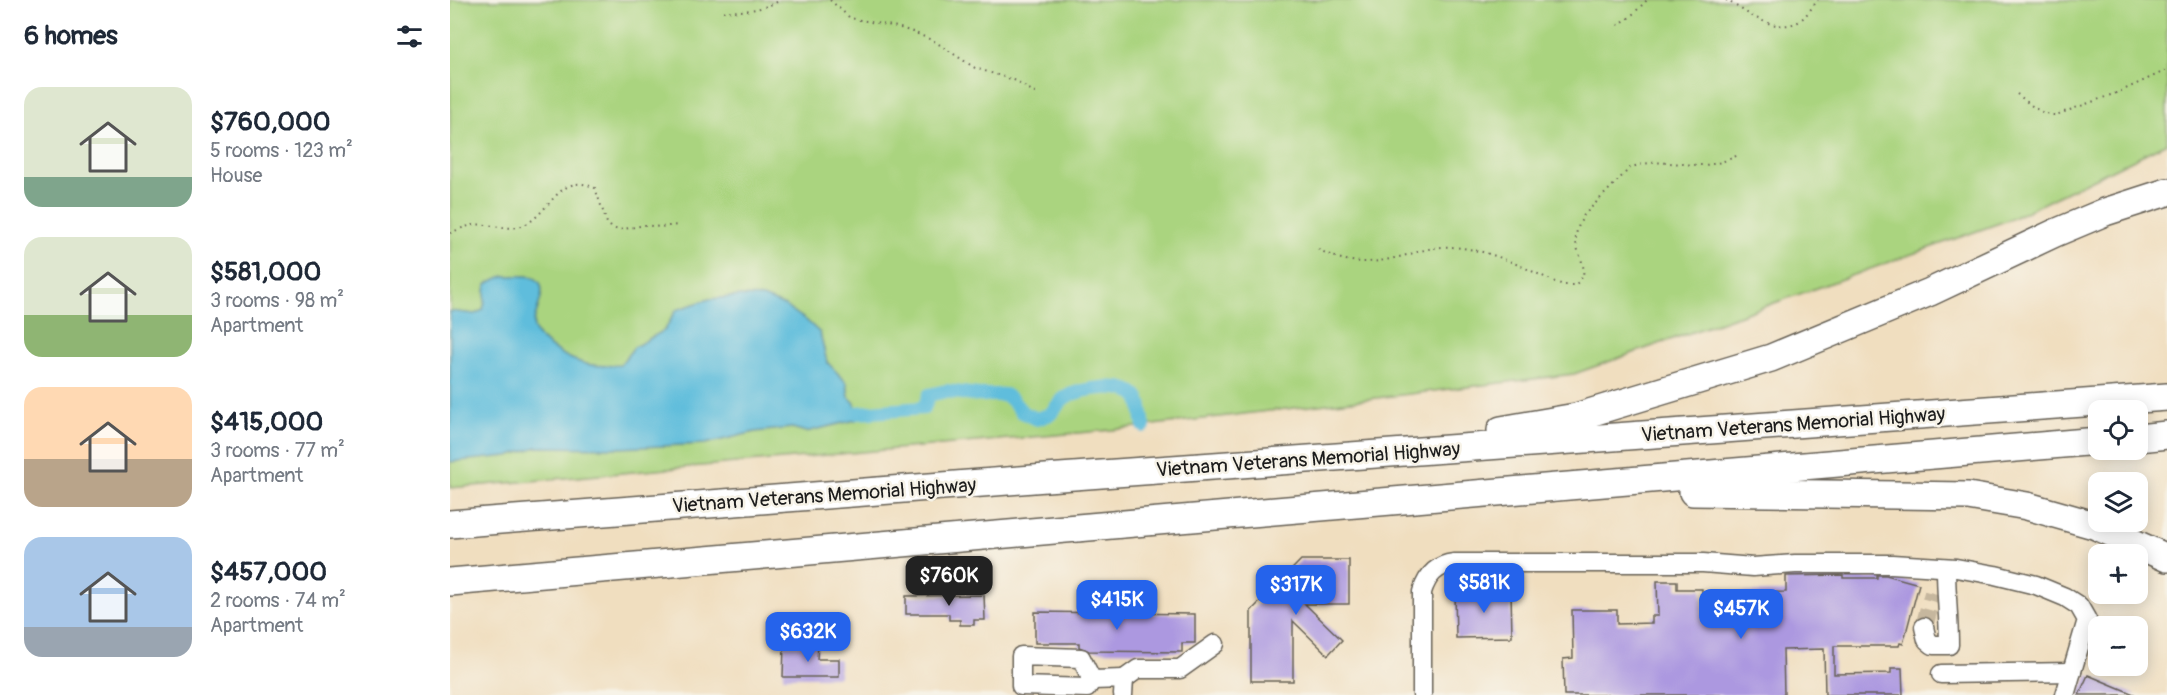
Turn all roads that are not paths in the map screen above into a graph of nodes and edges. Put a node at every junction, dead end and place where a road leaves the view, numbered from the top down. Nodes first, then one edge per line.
1 (2167, 192) edge
2 (2167, 397) edge
3 (2167, 435) edge
4 (2148, 437) edge
5 (2088, 442) edge
6 (1395, 453) junction
7 (1524, 491) junction
8 (450, 524) edge
9 (2167, 558) edge
10 (1946, 568) junction
11 (450, 582) edge
12 (1924, 627) dead end
13 (1215, 644) dead end
14 (2072, 672) junction
15 (1941, 674) dead end
16 (1092, 680) dead end
17 (1124, 687) edge
18 (1422, 695) edge
19 (2065, 695) edge

1 - 6 highway
2 - 6 highway, Vietnam Veterans Memorial Highway
3 - 4 highway
5 - 7 highway, Vietnam Veterans Memorial Highway
6 - 8 highway, Vietnam Veterans Memorial Highway
7 - 9 highway
7 - 11 highway, Vietnam Veterans Memorial Highway
10 - 12 lane
10 - 14 lane
10 - 18 lane
13 - 17 lane
14 - 15 lane
14 - 19 lane
16 - 17 lane

